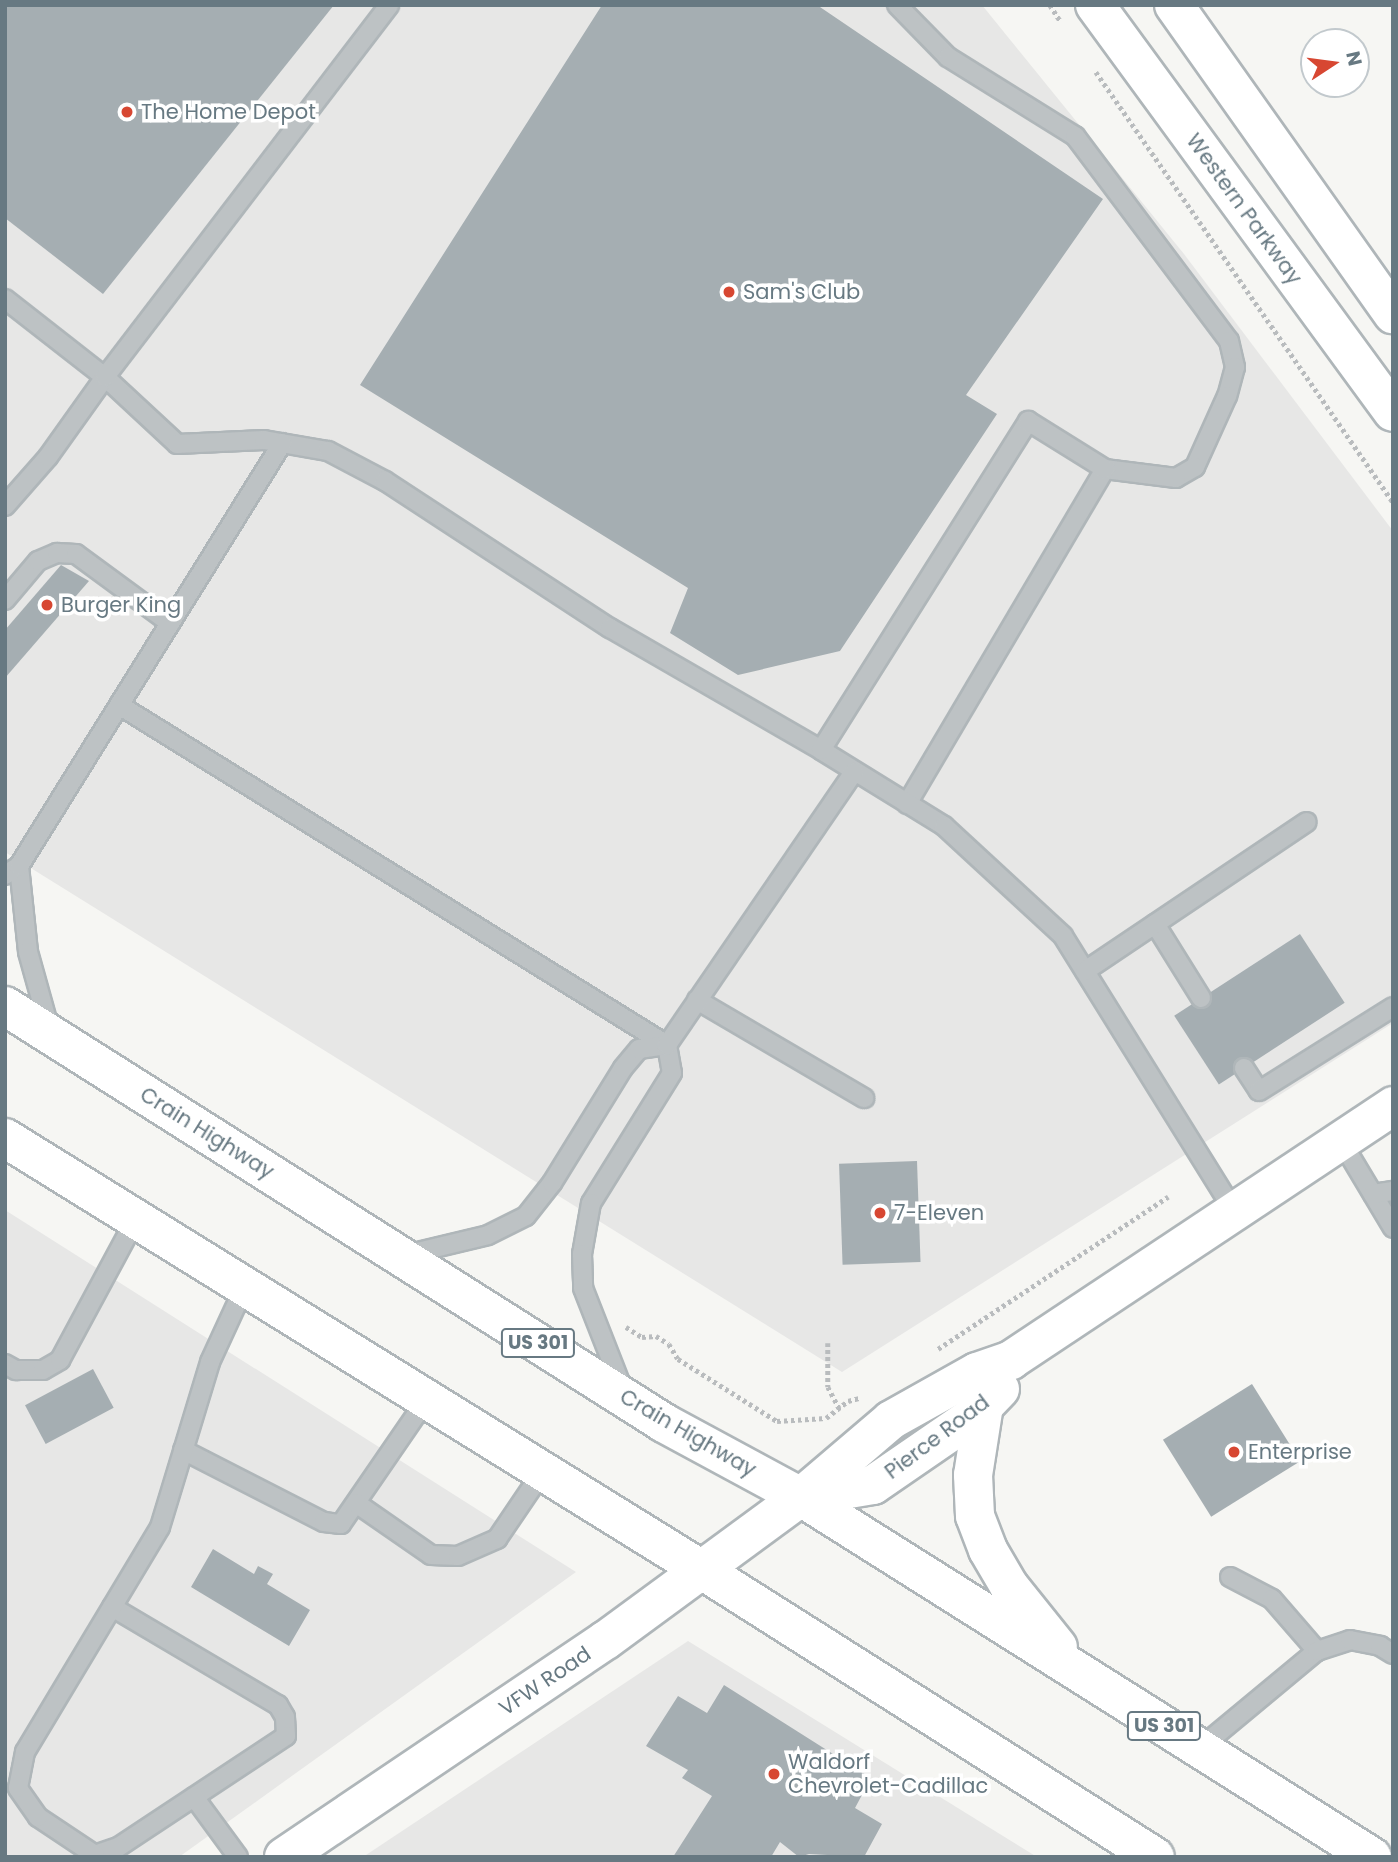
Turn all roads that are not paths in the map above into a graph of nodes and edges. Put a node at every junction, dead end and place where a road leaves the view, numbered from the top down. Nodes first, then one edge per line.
1 (390, 5) edge
2 (897, 5) edge
3 (1096, 5) edge
4 (1174, 5) edge
5 (5, 299) edge
6 (1393, 314) edge
7 (105, 377) junction
8 (1393, 412) edge
9 (282, 443) junction
10 (1105, 469) junction
11 (5, 506) edge
12 (5, 600) edge
13 (170, 623) junction
14 (119, 705) junction
15 (821, 750) junction
16 (854, 772) junction
17 (907, 804) junction
18 (1307, 822) dead end
19 (12, 871) edge
20 (1155, 924) junction
21 (1085, 971) junction
22 (1201, 998) dead end
23 (697, 1000) junction
24 (5, 1006) edge
25 (1393, 1007) edge
26 (51, 1034) junction
27 (667, 1045) junction
28 (1244, 1068) dead end
29 (864, 1098) dead end
30 (1393, 1105) edge
31 (5, 1138) edge
32 (1341, 1142) junction
33 (1393, 1191) edge
34 (1373, 1195) junction
35 (1235, 1212) junction
36 (136, 1219) junction
37 (1390, 1219) edge
38 (402, 1256) junction
39 (245, 1286) junction
40 (1012, 1360) junction
41 (5, 1364) edge
42 (427, 1399) junction
43 (626, 1399) junction
44 (984, 1405) junction
45 (183, 1450) junction
46 (543, 1471) junction
47 (802, 1497) junction
48 (356, 1503) junction
49 (702, 1570) junction
50 (1230, 1577) dead end
51 (112, 1606) junction
52 (1317, 1651) junction
53 (1393, 1654) edge
54 (1077, 1671) junction
55 (1200, 1748) junction
56 (194, 1797) junction
57 (238, 1857) edge
58 (284, 1857) edge
59 (1155, 1857) edge
60 (1372, 1857) edge

1 - 7 lane
2 - 10 lane
3 - 8 main road, Western Parkway
4 - 6 main road
5 - 7 lane
7 - 9 lane
7 - 11 lane
9 - 13 lane
9 - 15 lane
10 - 15 lane
10 - 17 lane
12 - 13 lane
13 - 14 lane
14 - 19 lane
14 - 27 lane
15 - 16 lane
16 - 17 lane
16 - 23 lane
17 - 21 lane
18 - 20 lane
19 - 26 lane
20 - 21 lane
20 - 22 lane
21 - 35 lane
23 - 27 lane
23 - 29 lane
24 - 26 main road, Crain Highway / US 301
25 - 28 lane
26 - 38 main road, Crain Highway / US 301
27 - 38 lane
27 - 43 lane
30 - 32 main road, Pierce Road
31 - 36 main road
32 - 34 lane
32 - 35 main road, Pierce Road
33 - 34 lane
34 - 37 lane
35 - 40 main road, Pierce Road
36 - 39 main road
36 - 41 lane
38 - 43 main road, Crain Highway / US 301
39 - 42 main road
39 - 45 lane
40 - 44 main road, Pierce Road
40 - 47 main road, Pierce Road
42 - 46 main road
42 - 48 lane
43 - 47 main road, Crain Highway / US 301
44 - 47 main road, Pierce Road
44 - 54 main road
45 - 48 lane
45 - 51 lane
46 - 48 lane
46 - 49 main road
47 - 49 main road, VFW Road
47 - 54 main road, Crain Highway / US 301
49 - 58 main road, VFW Road
49 - 59 main road
50 - 52 lane
51 - 56 lane
51 - 56 lane
52 - 53 lane
52 - 55 lane
54 - 55 main road, Crain Highway / US 301
55 - 60 main road, Crain Highway / US 301
56 - 57 lane

